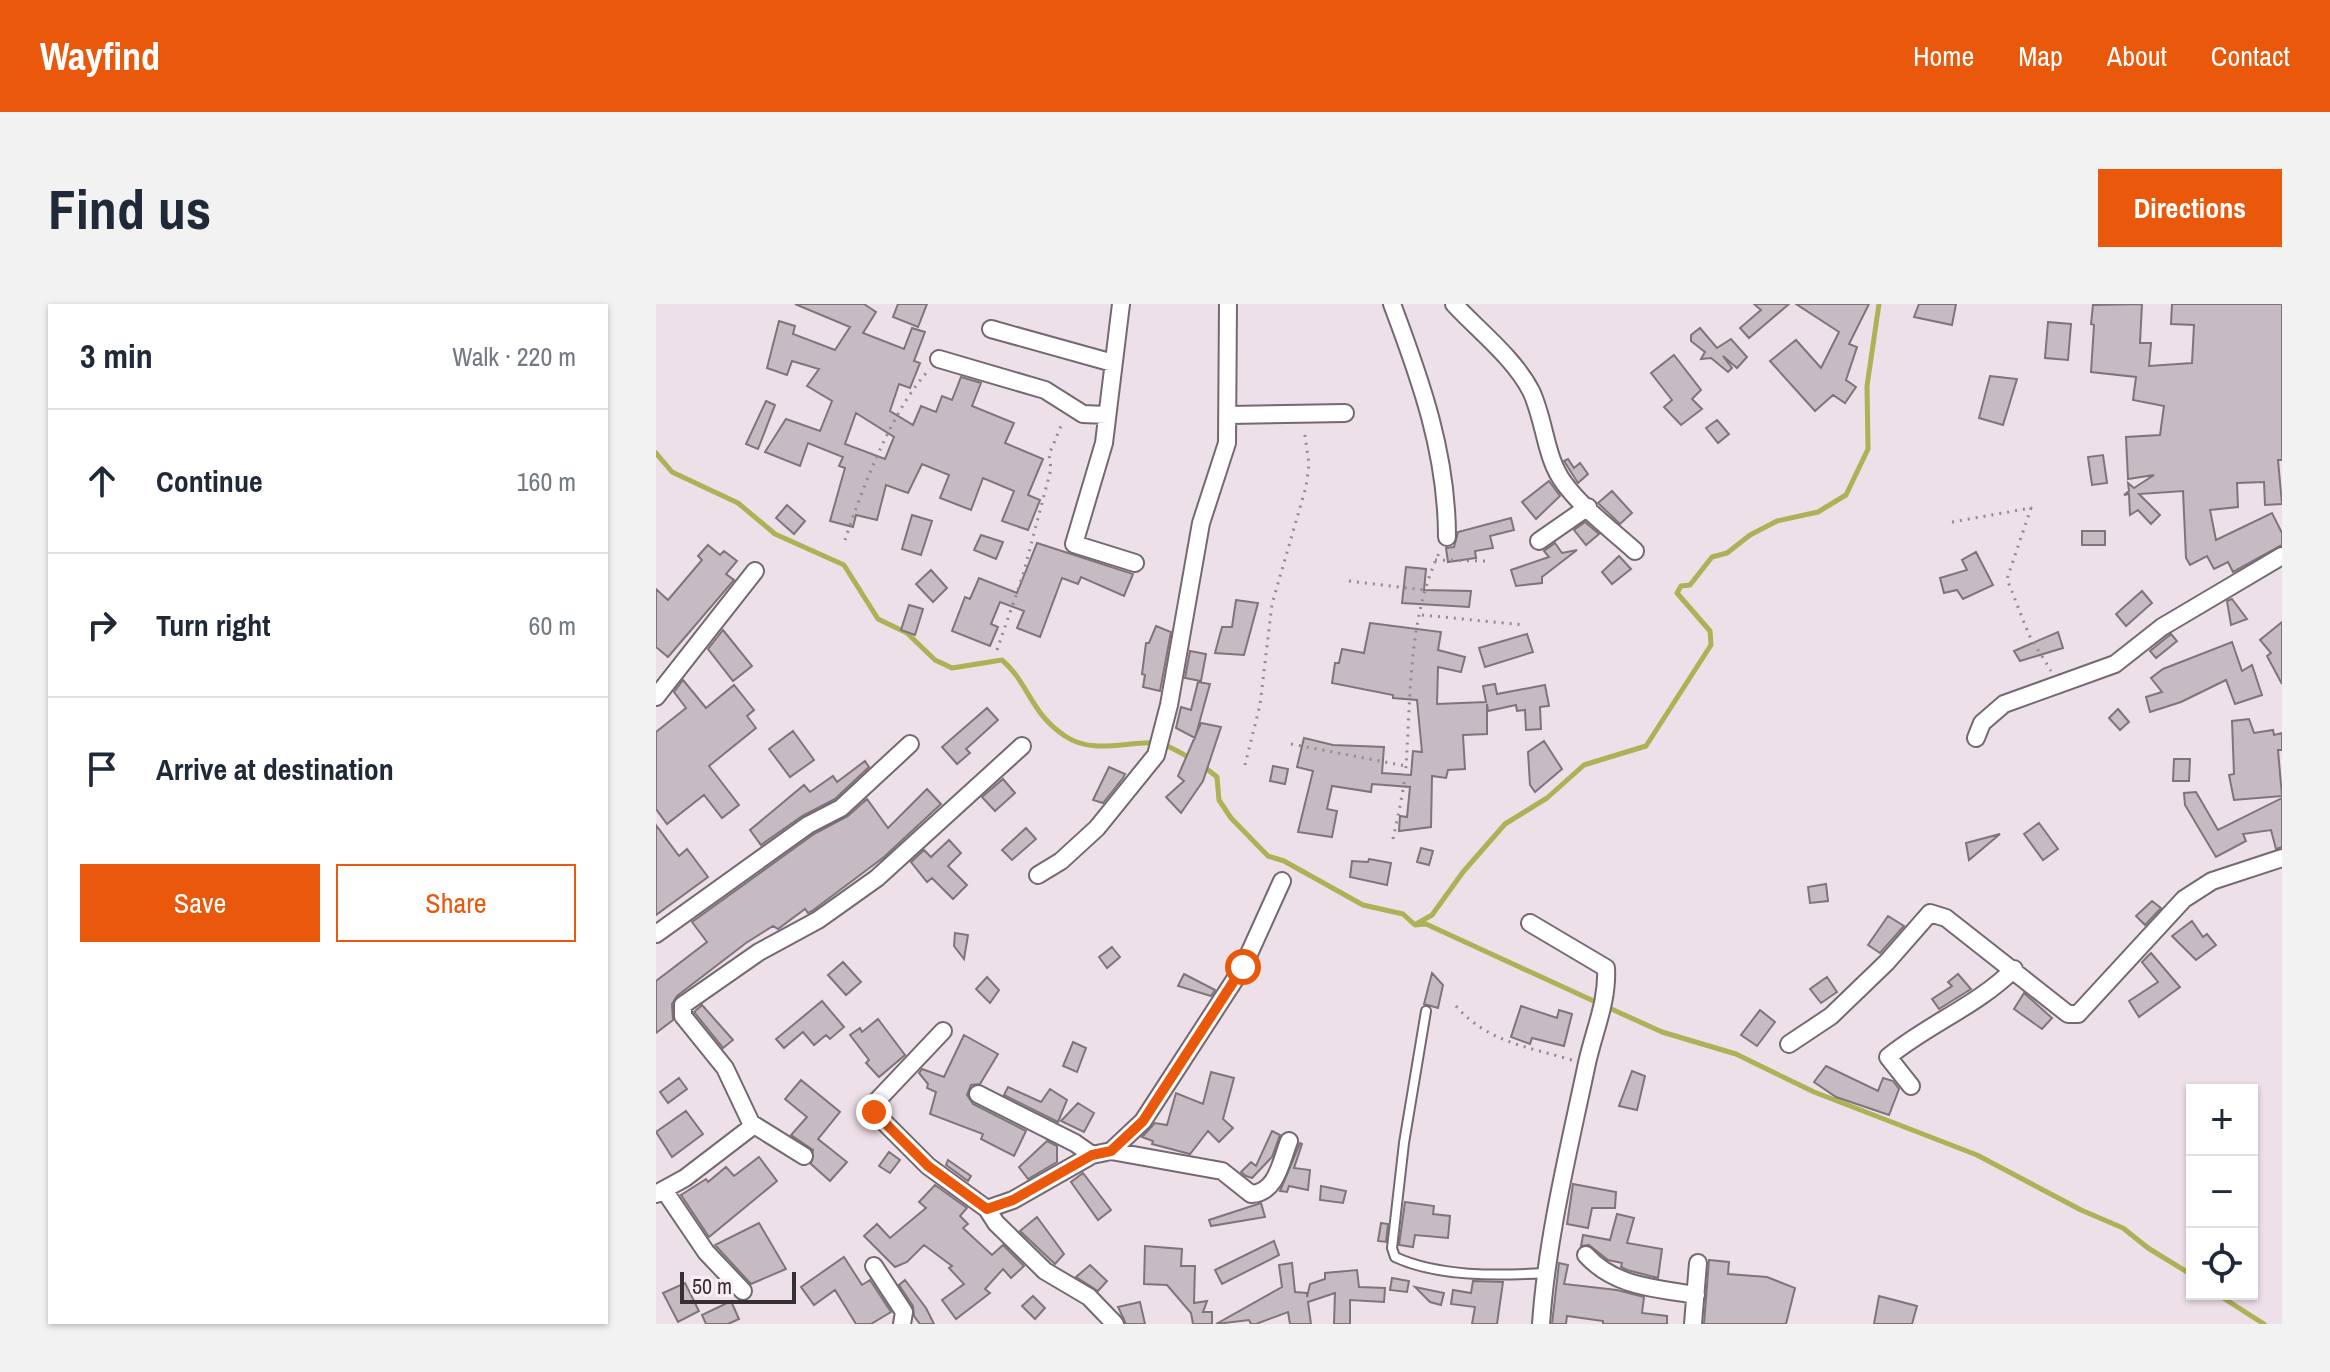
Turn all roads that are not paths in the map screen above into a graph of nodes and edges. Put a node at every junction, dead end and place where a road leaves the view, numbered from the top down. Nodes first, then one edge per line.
1 (1121, 304) edge
2 (1228, 304) edge
3 (1392, 304) edge
4 (1454, 304) edge
5 (991, 329) dead end
6 (939, 359) road end
7 (1113, 363) junction
8 (1345, 413) dead end
9 (1107, 415) junction
10 (1229, 415) junction
11 (1588, 507) junction
12 (1447, 537) road end
13 (1539, 541) dead end
14 (1635, 551) dead end
15 (2282, 556) edge
16 (1135, 563) dead end
17 (755, 571) dead end
18 (656, 697) edge
19 (1976, 738) dead end
20 (910, 744) dead end
21 (1022, 746) dead end
22 (2282, 858) edge
23 (1038, 875) dead end
24 (1282, 881) dead end
25 (1530, 923) dead end
26 (656, 934) edge
27 (2014, 969) junction
28 (1426, 1011) dead end
29 (943, 1031) dead end
30 (1789, 1044) dead end
31 (1911, 1086) dead end
32 (978, 1094) dead end
33 (751, 1123) junction
34 (1289, 1141) dead end
35 (1111, 1151) junction
36 (1092, 1155) junction
37 (804, 1156) dead end
38 (660, 1192) edge
39 (987, 1209) junction
40 (1586, 1255) dead end
41 (1698, 1263) dead end
42 (874, 1266) dead end
43 (1546, 1273) junction
44 (743, 1291) dead end
45 (1696, 1295) junction
46 (902, 1324) edge
47 (1115, 1324) edge
48 (1541, 1324) edge
49 (1693, 1324) edge

1 - 7 street
2 - 10 street
3 - 12 street
4 - 11 street
5 - 7 street
6 - 9 street
7 - 9 street
8 - 10 street
9 - 16 street
10 - 23 street
11 - 13 street
11 - 14 street
15 - 19 street
17 - 18 street
20 - 26 street
21 - 33 street
22 - 27 street
24 - 35 street
25 - 43 street
27 - 30 street
27 - 31 street
28 - 43 lane
29 - 39 street
32 - 36 street
33 - 37 street
33 - 38 street
34 - 35 street
35 - 36 street
36 - 39 street
38 - 44 street
39 - 47 street
40 - 45 street
41 - 45 street
42 - 46 street
43 - 48 street
45 - 49 street

